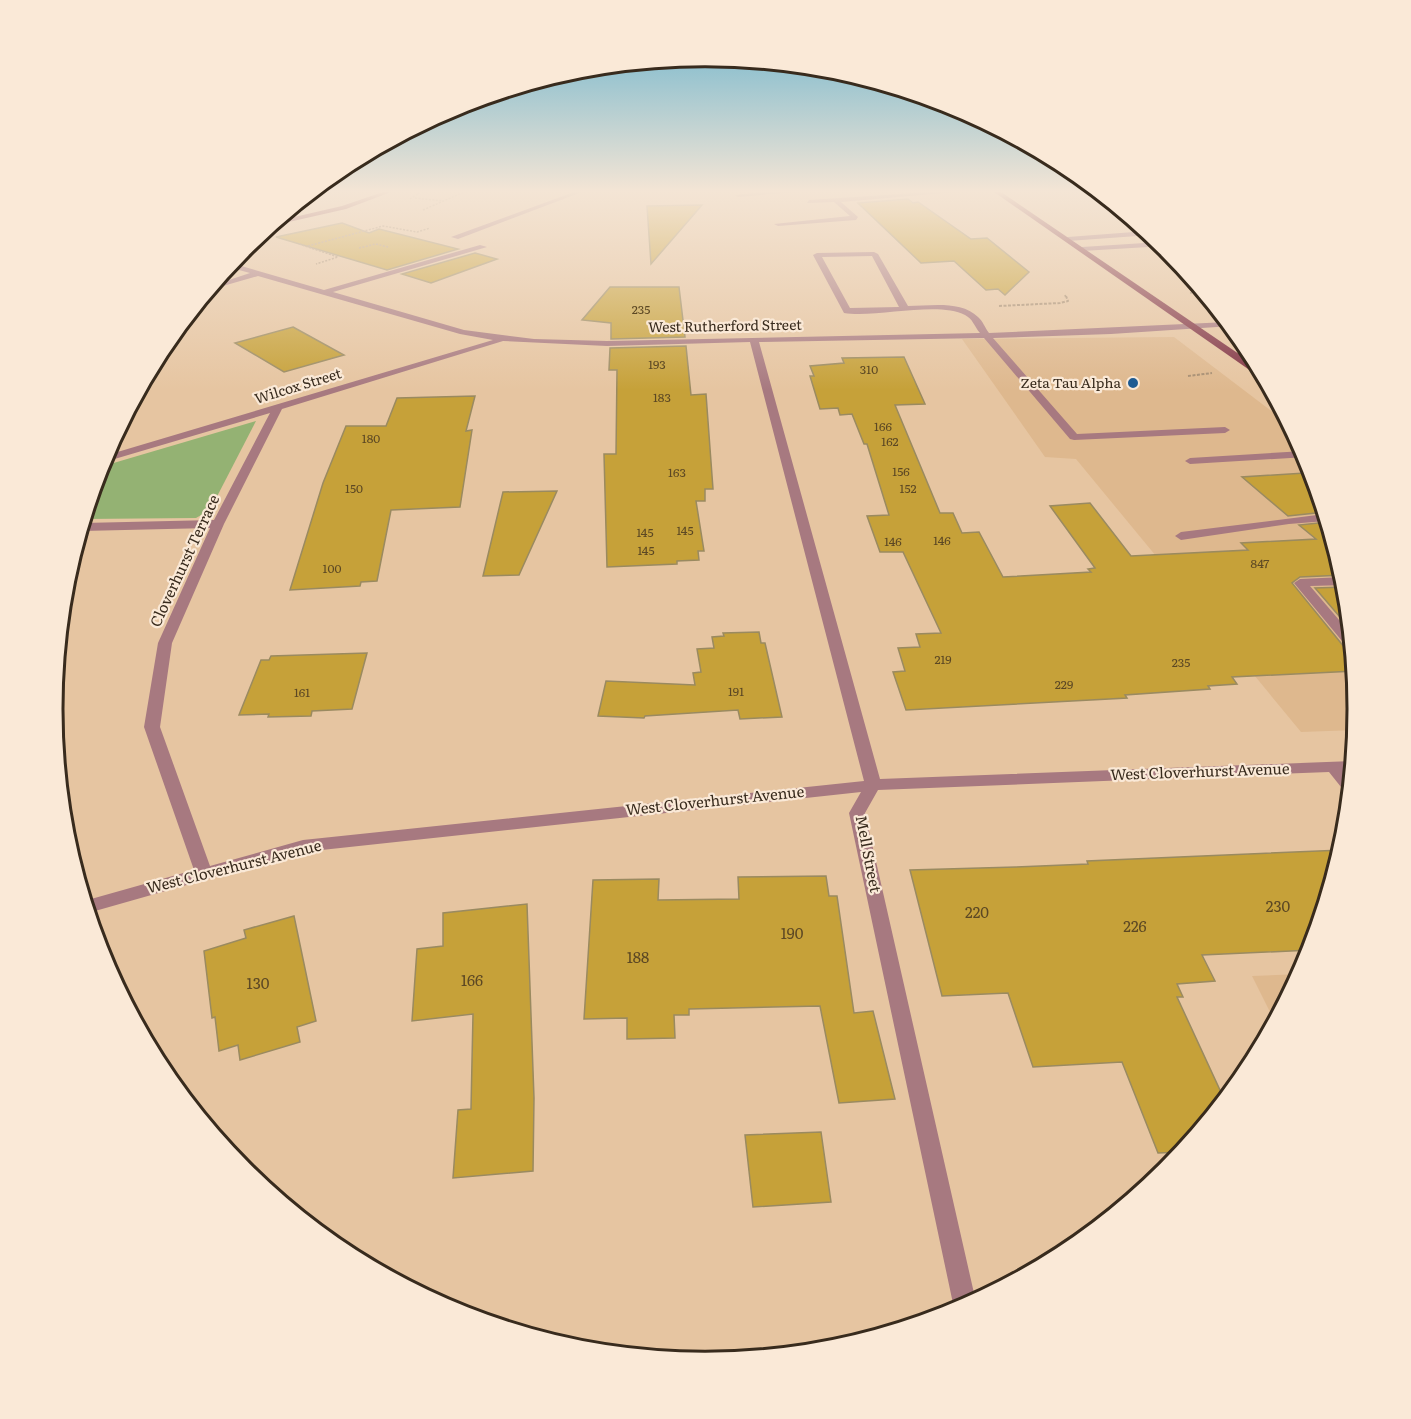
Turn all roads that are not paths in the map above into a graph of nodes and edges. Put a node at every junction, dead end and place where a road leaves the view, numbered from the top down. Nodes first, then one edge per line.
1 (444, 258) edge
2 (819, 258) edge
3 (876, 258) edge
4 (1095, 258) edge
5 (239, 268) edge
6 (258, 273) junction
7 (224, 284) edge
8 (325, 292) junction
9 (905, 309) junction
10 (1220, 325) edge
11 (1192, 327) junction
12 (988, 334) junction
13 (754, 339) junction
14 (501, 340) junction
15 (1247, 365) edge
16 (278, 408) junction
17 (1225, 429) dead end
18 (1295, 455) edge
19 (115, 456) edge
20 (1190, 460) dead end
21 (1318, 518) edge
22 (218, 524) junction
23 (90, 527) edge
24 (1181, 536) dead end
25 (1336, 582) edge
26 (1344, 634) edge
27 (1332, 766) junction
28 (1346, 766) edge
29 (1344, 780) edge
30 (873, 785) junction
31 (203, 872) junction
32 (94, 905) edge
33 (963, 1298) edge

1 - 8 street
2 - 9 street
3 - 9 street
4 - 11 main road
5 - 6 street, West Rutherford Street
6 - 7 street
6 - 8 street, West Rutherford Street
8 - 14 street, West Rutherford Street
9 - 12 street
10 - 11 street, West Rutherford Street
11 - 12 street, West Rutherford Street
11 - 15 main road
12 - 13 street, West Rutherford Street
12 - 17 street
13 - 14 street, West Rutherford Street
13 - 30 street
14 - 16 street, Wilcox Street
16 - 19 street, Wilcox Street
16 - 22 street, Cloverhurst Terrace
18 - 20 street
21 - 24 street
22 - 23 street
22 - 31 street, Cloverhurst Terrace
25 - 26 street
27 - 28 street, West Cloverhurst Avenue
27 - 29 street
27 - 30 street, West Cloverhurst Avenue
30 - 31 street, West Cloverhurst Avenue
30 - 33 street, Mell Street
31 - 32 street, West Cloverhurst Avenue

